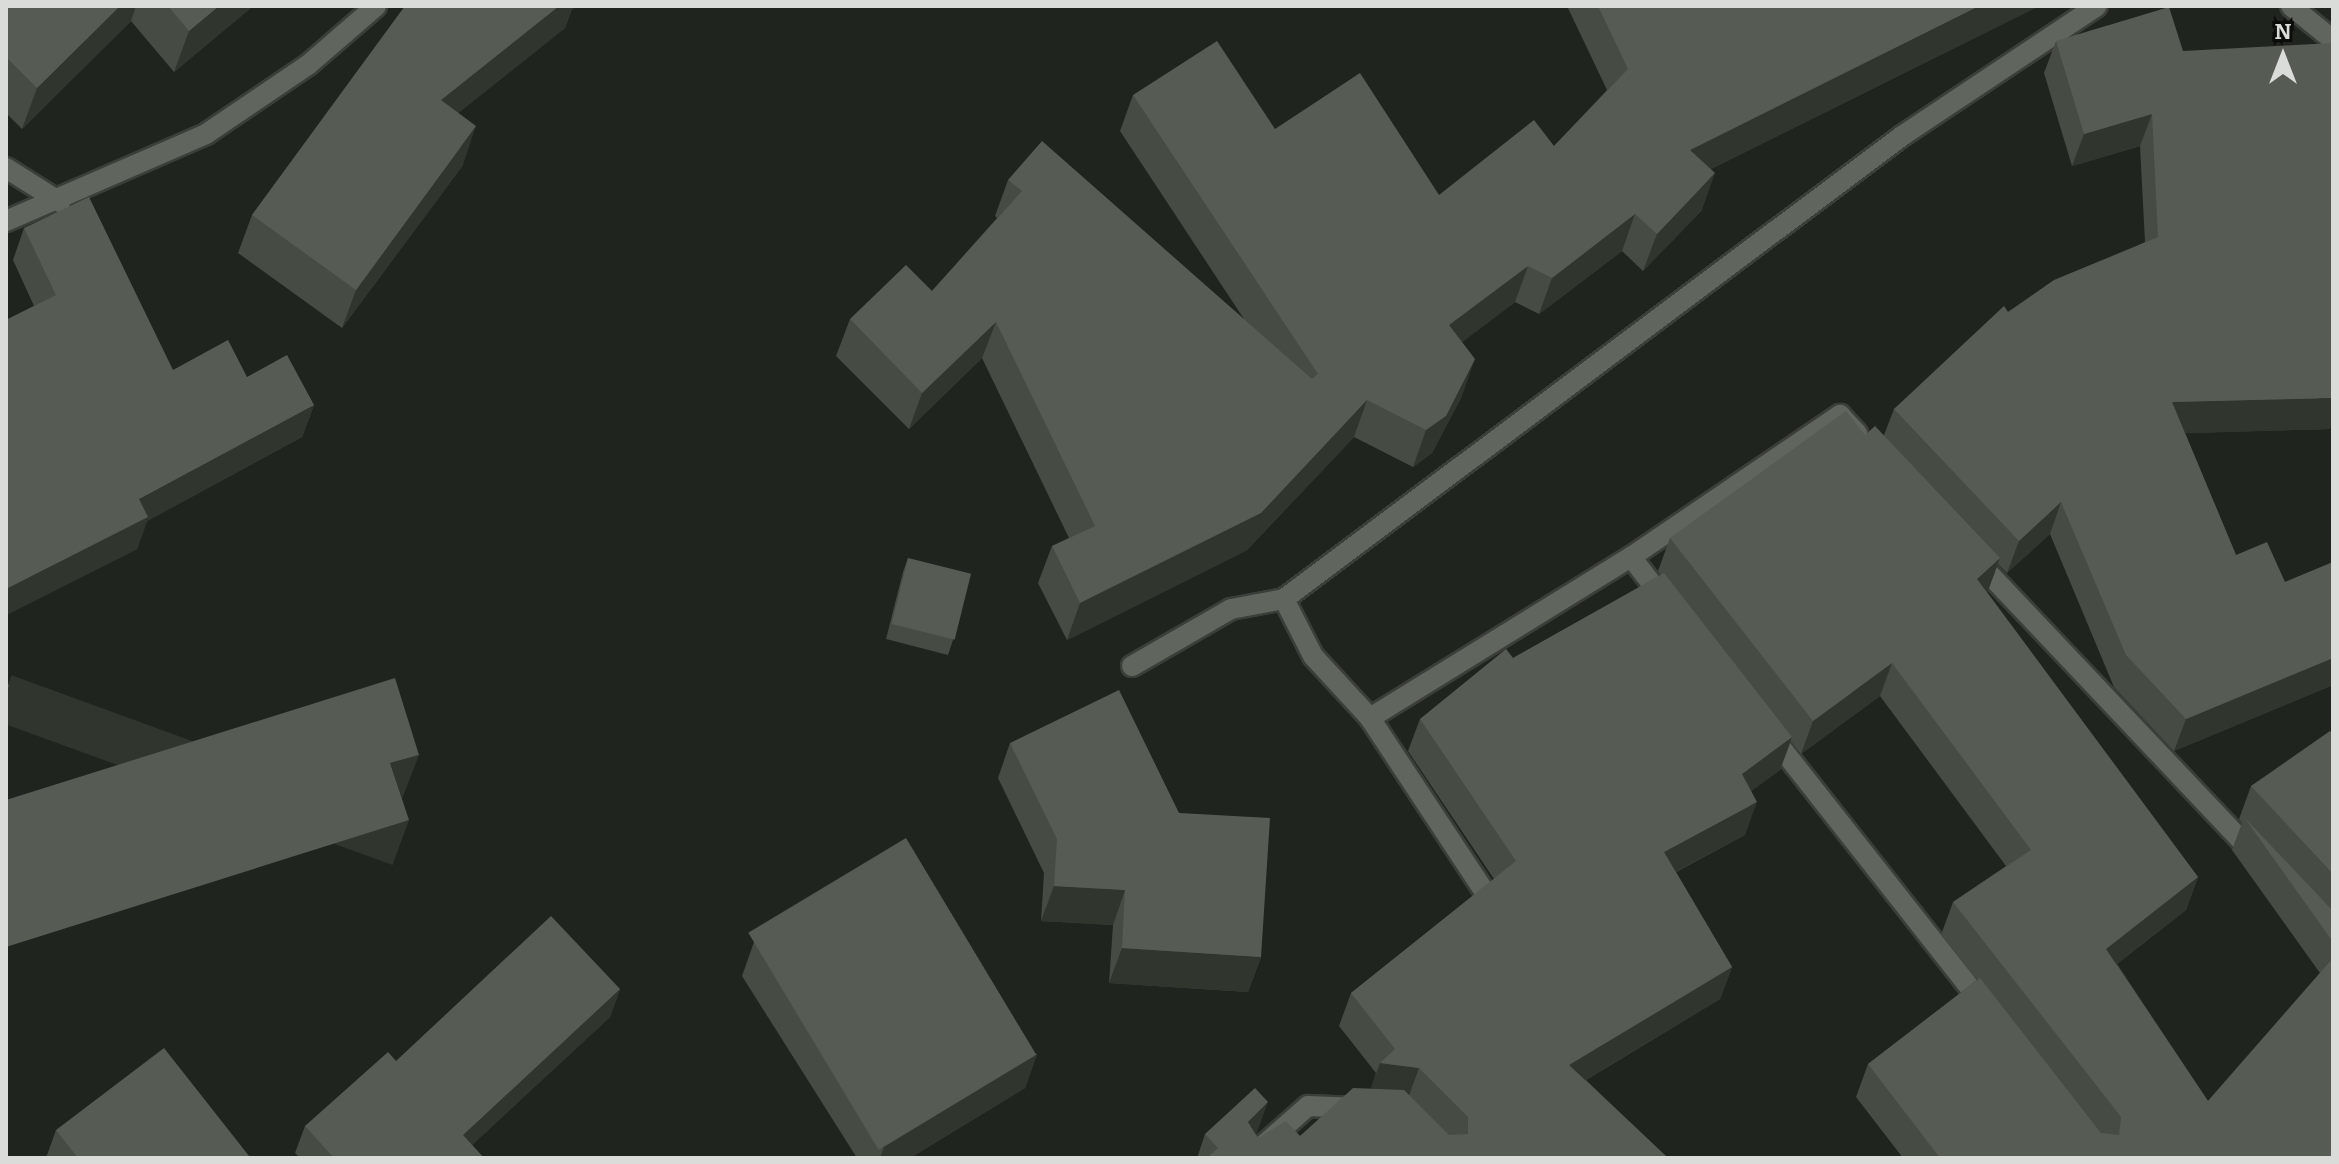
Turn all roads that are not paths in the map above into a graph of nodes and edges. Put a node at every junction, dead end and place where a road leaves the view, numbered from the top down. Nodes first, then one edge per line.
1 (376, 6) edge
2 (2097, 6) edge
3 (2291, 6) edge
4 (2333, 40) edge
5 (6, 168) edge
6 (60, 202) junction
7 (6, 221) edge
8 (1873, 450) edge
9 (1960, 543) edge
10 (1631, 557) junction
11 (1284, 599) junction
12 (1680, 619) edge
13 (1132, 666) dead end
14 (1370, 718) junction
15 (1758, 719) edge
16 (2267, 869) edge
17 (1488, 897) edge
18 (2004, 1030) edge
19 (1383, 1109) edge
20 (1249, 1158) edge

1 - 6 street
2 - 11 street
3 - 4 street
5 - 6 street
6 - 7 street
8 - 10 street
9 - 16 street
10 - 12 street
10 - 14 street
11 - 13 street
11 - 14 street
14 - 17 street
15 - 18 street
19 - 20 street

